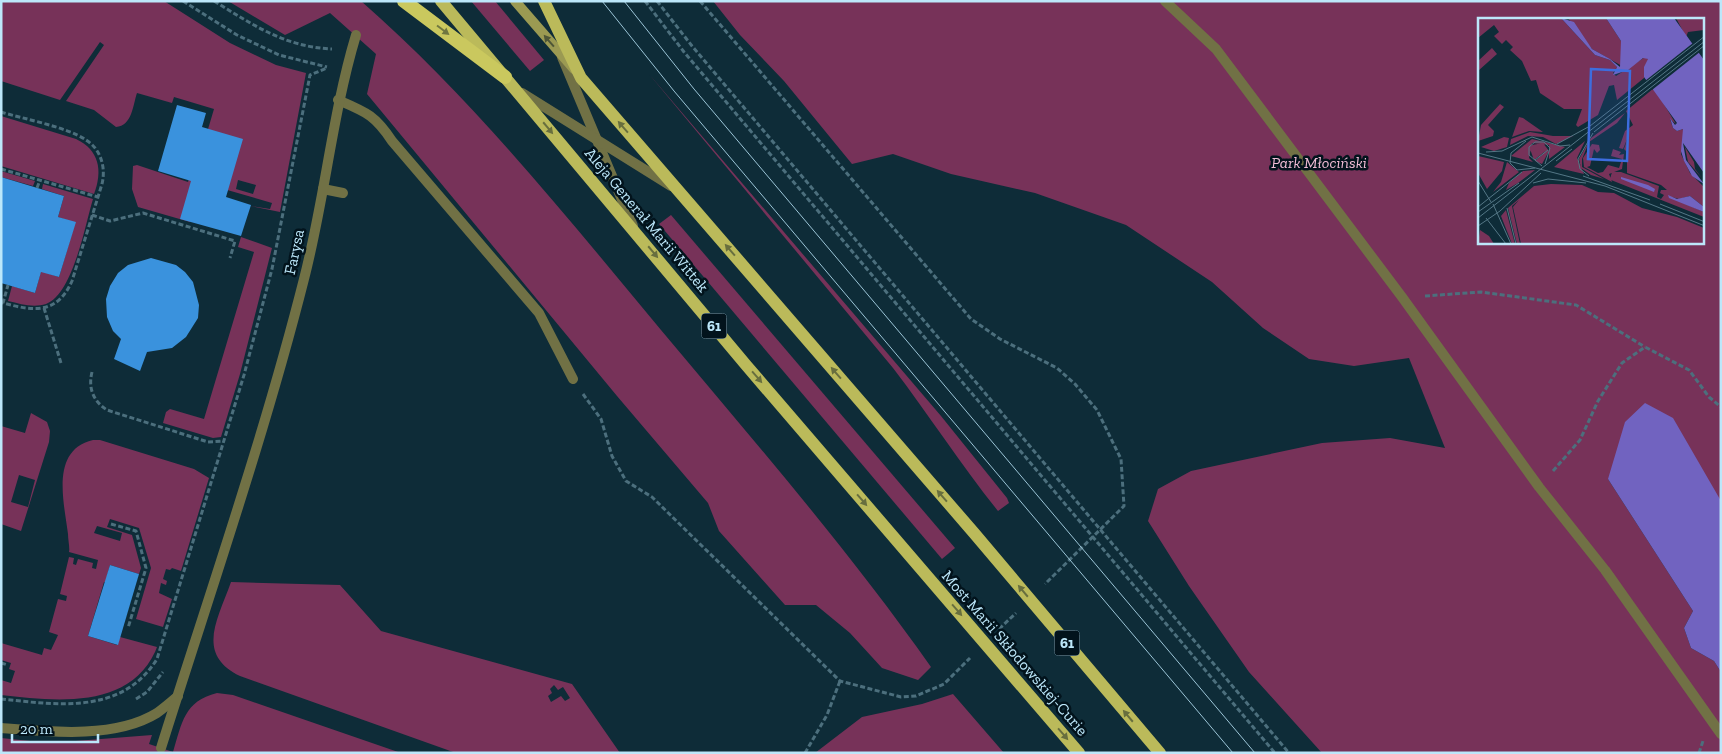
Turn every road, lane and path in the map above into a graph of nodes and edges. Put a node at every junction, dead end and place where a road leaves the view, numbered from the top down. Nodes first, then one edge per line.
1 (183, 1) edge
2 (214, 1) edge
3 (404, 1) edge
4 (441, 1) edge
5 (515, 1) edge
6 (544, 1) edge
7 (645, 1) edge
8 (657, 1) edge
9 (700, 1) edge
10 (1165, 1) edge
11 (356, 35) dead end
12 (333, 48) dead end
13 (562, 57) junction
14 (327, 68) junction
15 (345, 72) junction
16 (322, 76) dead end
17 (506, 77) junction
18 (581, 78) junction
19 (515, 88) junction
20 (338, 100) junction
21 (1, 112) edge
22 (597, 140) junction
23 (1, 169) edge
24 (40, 180) junction
25 (37, 188) dead end
26 (323, 189) junction
27 (679, 191) junction
28 (343, 193) dead end
29 (98, 197) junction
30 (92, 215) junction
31 (637, 233) junction
32 (230, 258) dead end
33 (8, 285) dead end
34 (1402, 297) junction
35 (44, 308) junction
36 (1645, 346) junction
37 (61, 363) dead end
38 (92, 372) dead end
39 (573, 379) joint
40 (1721, 407) edge
41 (224, 441) junction
42 (1539, 487) junction
43 (1124, 506) dead end
44 (111, 524) dead end
45 (925, 574) joint
46 (128, 628) dead end
47 (1, 663) edge
48 (8, 665) dead end
49 (166, 667) dead end
50 (178, 696) junction
51 (1, 699) edge
52 (132, 701) dead end
53 (1, 728) edge
54 (1721, 734) edge
55 (161, 748) dead end
56 (805, 753) edge
57 (1080, 753) edge
58 (1160, 753) edge
59 (1275, 753) edge
60 (1289, 753) edge

1 - 14 path
2 - 12 path
3 -> 17 highway
4 - 17 main road, Aleja Generał Marii Wittek / 61
13 -> 5 main road
6 - 18 main road, 61
7 - 59 path
8 - 60 path
9 - 43 path
10 - 34 lane
11 - 15 lane, Farysa
13 - 18 main road
13 - 22 lane
14 - 15 path
14 - 16 path
14 - 41 path
15 - 20 lane, Farysa
17 - 19 main road, Aleja Generał Marii Wittek / 61
27 -> 18 main road, 61
19 - 22 lane
19 -> 31 main road, Aleja Generał Marii Wittek / 61
20 - 26 lane, Farysa
20 - 39 lane
21 - 29 path
22 - 27 lane
22 - 31 lane
23 - 24 path
24 - 25 path
24 - 29 path
26 - 28 lane
26 - 50 lane, Farysa
58 -> 27 main road, 61
29 - 30 path
30 - 32 path
30 - 35 path
31 -> 45 main road, Aleja Generał Marii Wittek / 61
33 - 35 path
34 - 36 path
34 - 42 lane
35 - 37 path
36 - 40 path
36 - 42 path
38 - 41 path
39 - 56 path
41 - 51 path
42 - 54 lane
44 - 46 path
45 -> 57 main road, Most Marii Skłodowskiej-Curie / 61
47 - 48 path
49 - 52 path
50 - 53 lane
50 - 55 lane, Farysa

